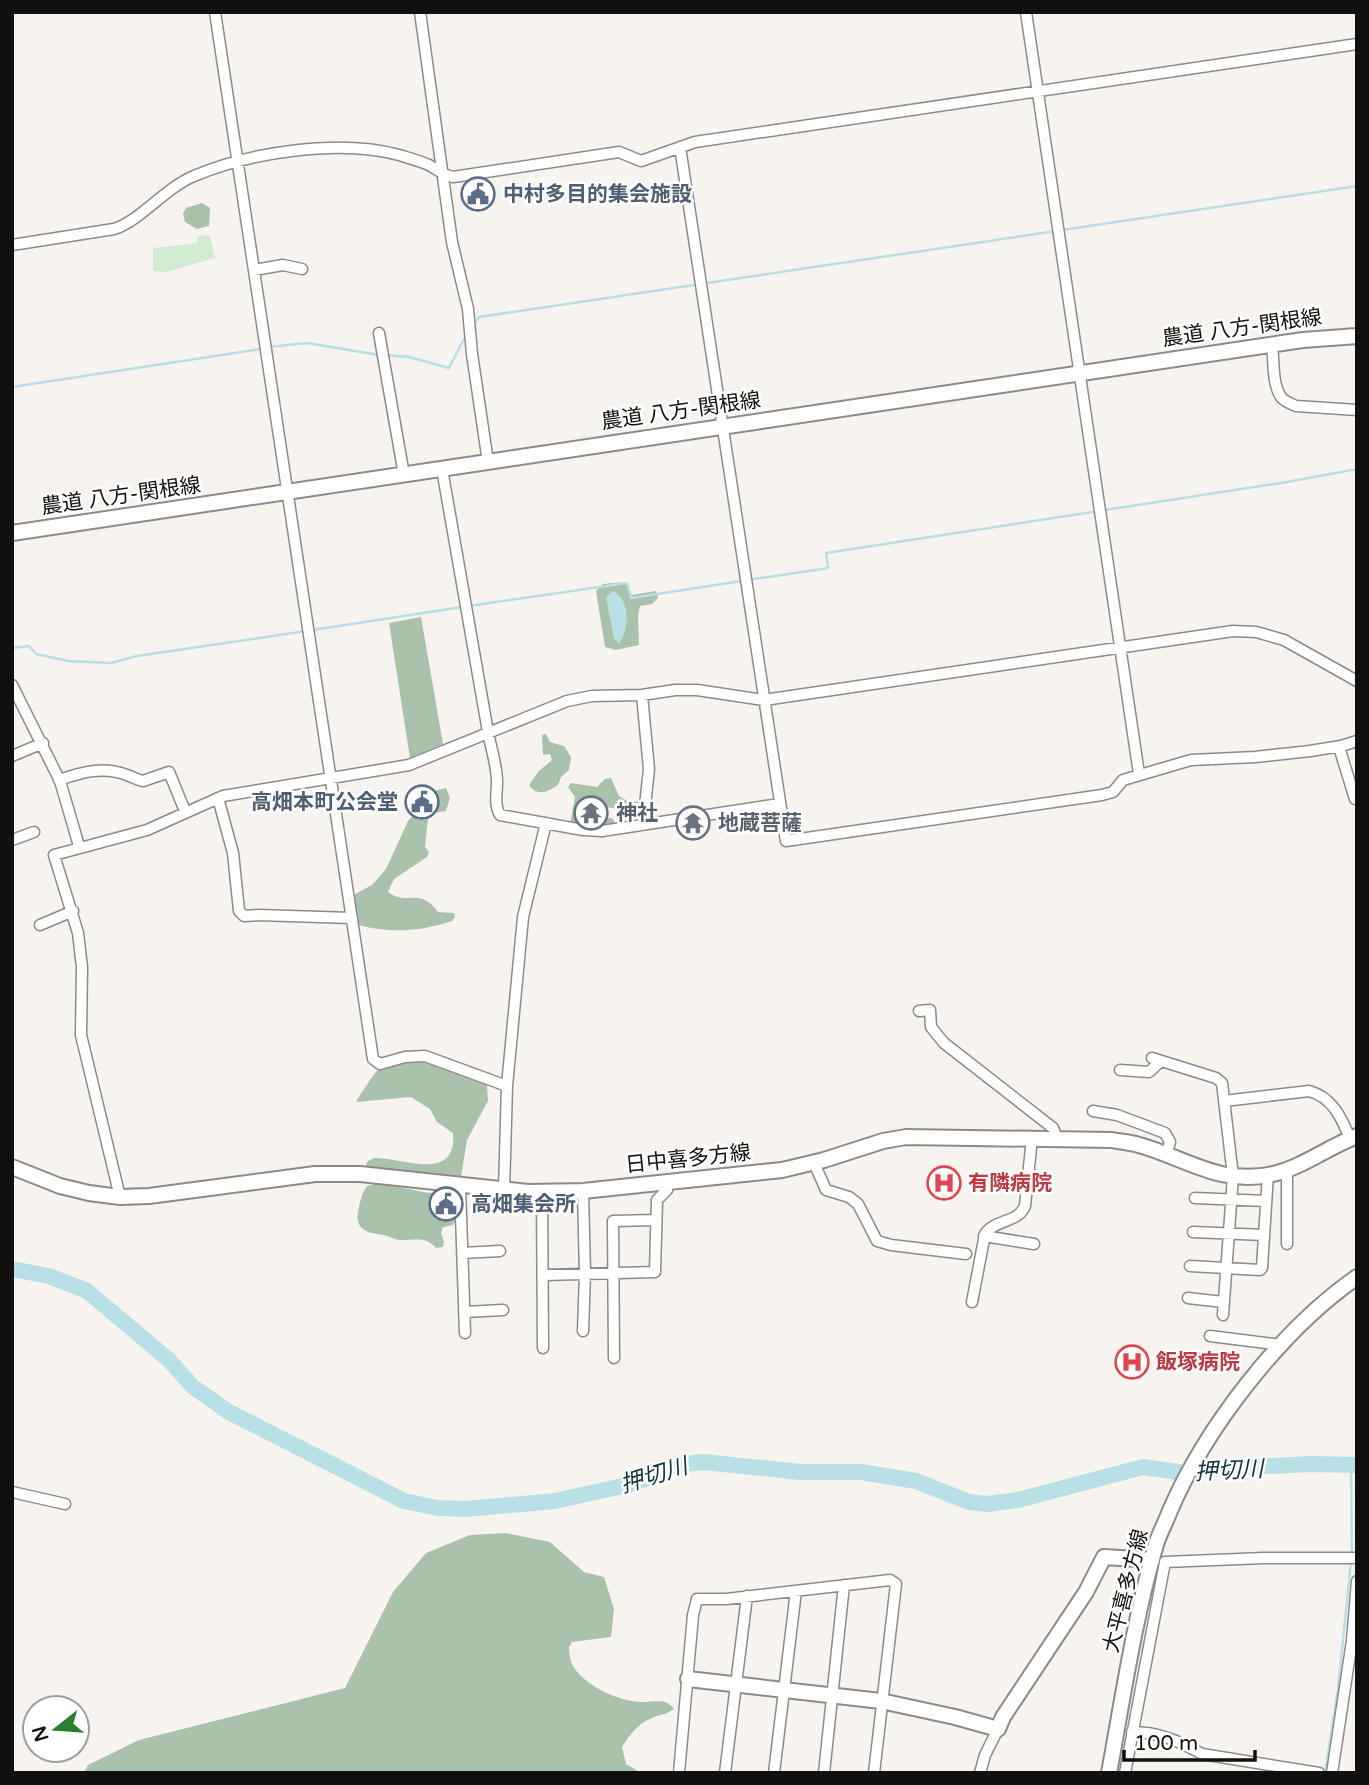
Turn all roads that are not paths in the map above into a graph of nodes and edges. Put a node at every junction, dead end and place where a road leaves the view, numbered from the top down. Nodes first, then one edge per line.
1 (215, 12) edge
2 (420, 12) edge
3 (1026, 12) edge
4 (1357, 44) edge
5 (1038, 90) junction
6 (680, 147) junction
7 (237, 162) junction
8 (444, 175) junction
9 (12, 245) edge
10 (254, 270) junction
11 (302, 270) dead end
12 (379, 333) dead end
13 (1357, 336) edge
14 (1272, 345) junction
15 (1080, 373) junction
16 (1357, 410) edge
17 (722, 427) junction
18 (488, 462) junction
19 (443, 469) junction
20 (404, 475) junction
21 (288, 492) junction
22 (12, 533) edge
23 (1122, 647) junction
24 (1357, 681) edge
25 (12, 685) edge
26 (642, 695) junction
27 (764, 701) junction
28 (488, 732) junction
29 (1357, 741) edge
30 (43, 743) junction
31 (1339, 747) junction
32 (12, 756) edge
33 (1139, 774) junction
34 (332, 778) junction
35 (59, 780) junction
36 (218, 798) junction
37 (1357, 798) edge
38 (779, 804) junction
39 (185, 811) junction
40 (546, 823) junction
41 (643, 824) junction
42 (34, 832) dead end
43 (12, 840) edge
44 (79, 846) junction
45 (73, 911) junction
46 (352, 918) junction
47 (40, 925) dead end
48 (919, 1010) dead end
49 (1120, 1070) dead end
50 (507, 1086) junction
51 (1224, 1101) junction
52 (1093, 1111) dead end
53 (1032, 1138) junction
54 (1057, 1138) junction
55 (1353, 1138) edge
56 (1166, 1156) junction
57 (814, 1163) junction
58 (12, 1167) edge
59 (1287, 1169) junction
60 (1268, 1174) junction
61 (1233, 1176) junction
62 (668, 1182) junction
63 (460, 1186) junction
64 (504, 1191) junction
65 (583, 1191) junction
66 (542, 1192) junction
67 (120, 1197) junction
68 (1195, 1198) dead end
69 (1230, 1201) junction
70 (1266, 1202) junction
71 (655, 1220) junction
72 (1193, 1232) dead end
73 (1228, 1234) junction
74 (1264, 1235) junction
75 (984, 1236) junction
76 (1034, 1244) dead end
77 (1287, 1244) dead end
78 (500, 1251) dead end
79 (462, 1253) junction
80 (967, 1254) dead end
81 (1190, 1266) dead end
82 (1226, 1268) junction
83 (613, 1273) junction
84 (586, 1274) junction
85 (544, 1275) junction
86 (1357, 1277) edge
87 (1188, 1298) dead end
88 (972, 1302) dead end
89 (1223, 1302) junction
90 (503, 1310) dead end
91 (464, 1312) junction
92 (1223, 1315) dead end
93 (583, 1331) dead end
94 (465, 1333) dead end
95 (1210, 1336) dead end
96 (1282, 1345) junction
97 (543, 1348) dead end
98 (614, 1358) dead end
99 (12, 1492) edge
100 (65, 1504) dead end
101 (1154, 1553) junction
102 (1357, 1559) edge
103 (1357, 1581) edge
104 (844, 1585) junction
105 (796, 1591) junction
106 (747, 1596) junction
107 (688, 1679) junction
108 (735, 1685) junction
109 (784, 1690) junction
110 (833, 1696) junction
111 (881, 1701) junction
112 (998, 1729) junction
113 (1132, 1732) junction
114 (1265, 1768) edge
115 (679, 1773) edge
116 (725, 1773) edge
117 (774, 1773) edge
118 (824, 1773) edge
119 (874, 1773) edge
120 (980, 1773) edge
121 (1109, 1773) edge
122 (1125, 1773) edge
123 (1319, 1773) edge
124 (1332, 1773) edge

1 - 7 street
2 - 8 street
3 - 5 street
4 - 5 street
5 - 6 street
5 - 15 street
6 - 8 street
6 - 17 street
7 - 8 street
7 - 9 street
7 - 10 street
8 - 18 street
10 - 11 street
10 - 21 street
12 - 20 street
13 - 14 main road, 農道 八方-関根線
14 - 15 main road, 農道 八方-関根線
14 - 16 street
15 - 17 main road, 農道 八方-関根線
15 - 23 street
17 - 18 main road, 農道 八方-関根線
17 - 27 street
18 - 19 main road, 農道 八方-関根線
19 - 20 main road, 農道 八方-関根線
19 - 28 street
20 - 21 main road, 農道 八方-関根線
21 - 22 main road, 農道 八方-関根線
21 - 34 street
23 - 24 street
23 - 27 street
23 - 33 street
25 - 30 street
26 - 27 street
26 - 28 street
26 - 41 street
27 - 38 street
28 - 34 street
28 - 40 street
29 - 31 street
30 - 32 street
30 - 35 street
31 - 33 street
31 - 37 street
33 - 38 street
34 - 36 street
34 - 46 street
35 - 39 street
35 - 44 street
36 - 39 street
36 - 46 street
38 - 41 street
39 - 44 street
40 - 41 street
40 - 50 street
42 - 43 street
44 - 45 street
45 - 47 street
45 - 67 street
46 - 50 street
48 - 54 street
49 - 51 street
50 - 64 street
51 - 55 street
51 - 61 street
52 - 56 street
53 - 54 main road, 日中喜多方線
53 - 57 main road, 日中喜多方線
53 - 75 street
54 - 56 main road, 日中喜多方線
55 - 59 main road, 日中喜多方線
56 - 61 main road, 日中喜多方線
57 - 62 main road, 日中喜多方線
57 - 80 street
58 - 67 main road, 日中喜多方線
59 - 60 main road, 日中喜多方線
59 - 77 street
60 - 61 main road, 日中喜多方線
60 - 70 street
61 - 69 street
62 - 65 main road, 日中喜多方線
62 - 71 street
63 - 64 main road, 日中喜多方線
63 - 67 main road, 日中喜多方線
63 - 79 street
64 - 66 main road, 日中喜多方線
65 - 66 main road, 日中喜多方線
65 - 84 street
66 - 85 street
68 - 69 street
69 - 70 street
69 - 73 street
70 - 74 street
71 - 83 street
71 - 83 street
72 - 73 street
73 - 74 street
73 - 82 street
74 - 82 street
75 - 76 street
75 - 88 street
78 - 79 street
79 - 91 street
81 - 82 street
82 - 89 street
83 - 84 street
83 - 98 street
84 - 85 street
84 - 93 street
85 - 97 street
86 - 96 main road, 大平喜多方線
87 - 89 street
89 - 92 street
90 - 91 street
91 - 94 street
95 - 96 street
96 - 101 main road, 大平喜多方線
99 - 100 street
101 - 112 main road
101 - 121 main road, 大平喜多方線
102 - 113 street
103 - 124 street
104 - 105 street
104 - 110 street
104 - 111 street
105 - 106 street
105 - 109 street
106 - 107 street
106 - 108 street
107 - 108 main road
107 - 115 street
108 - 109 main road
108 - 116 street
109 - 110 main road
109 - 117 street
110 - 111 main road
110 - 118 street
111 - 112 main road
111 - 119 street
112 - 120 street
113 - 114 street
113 - 122 street
114 - 123 street

